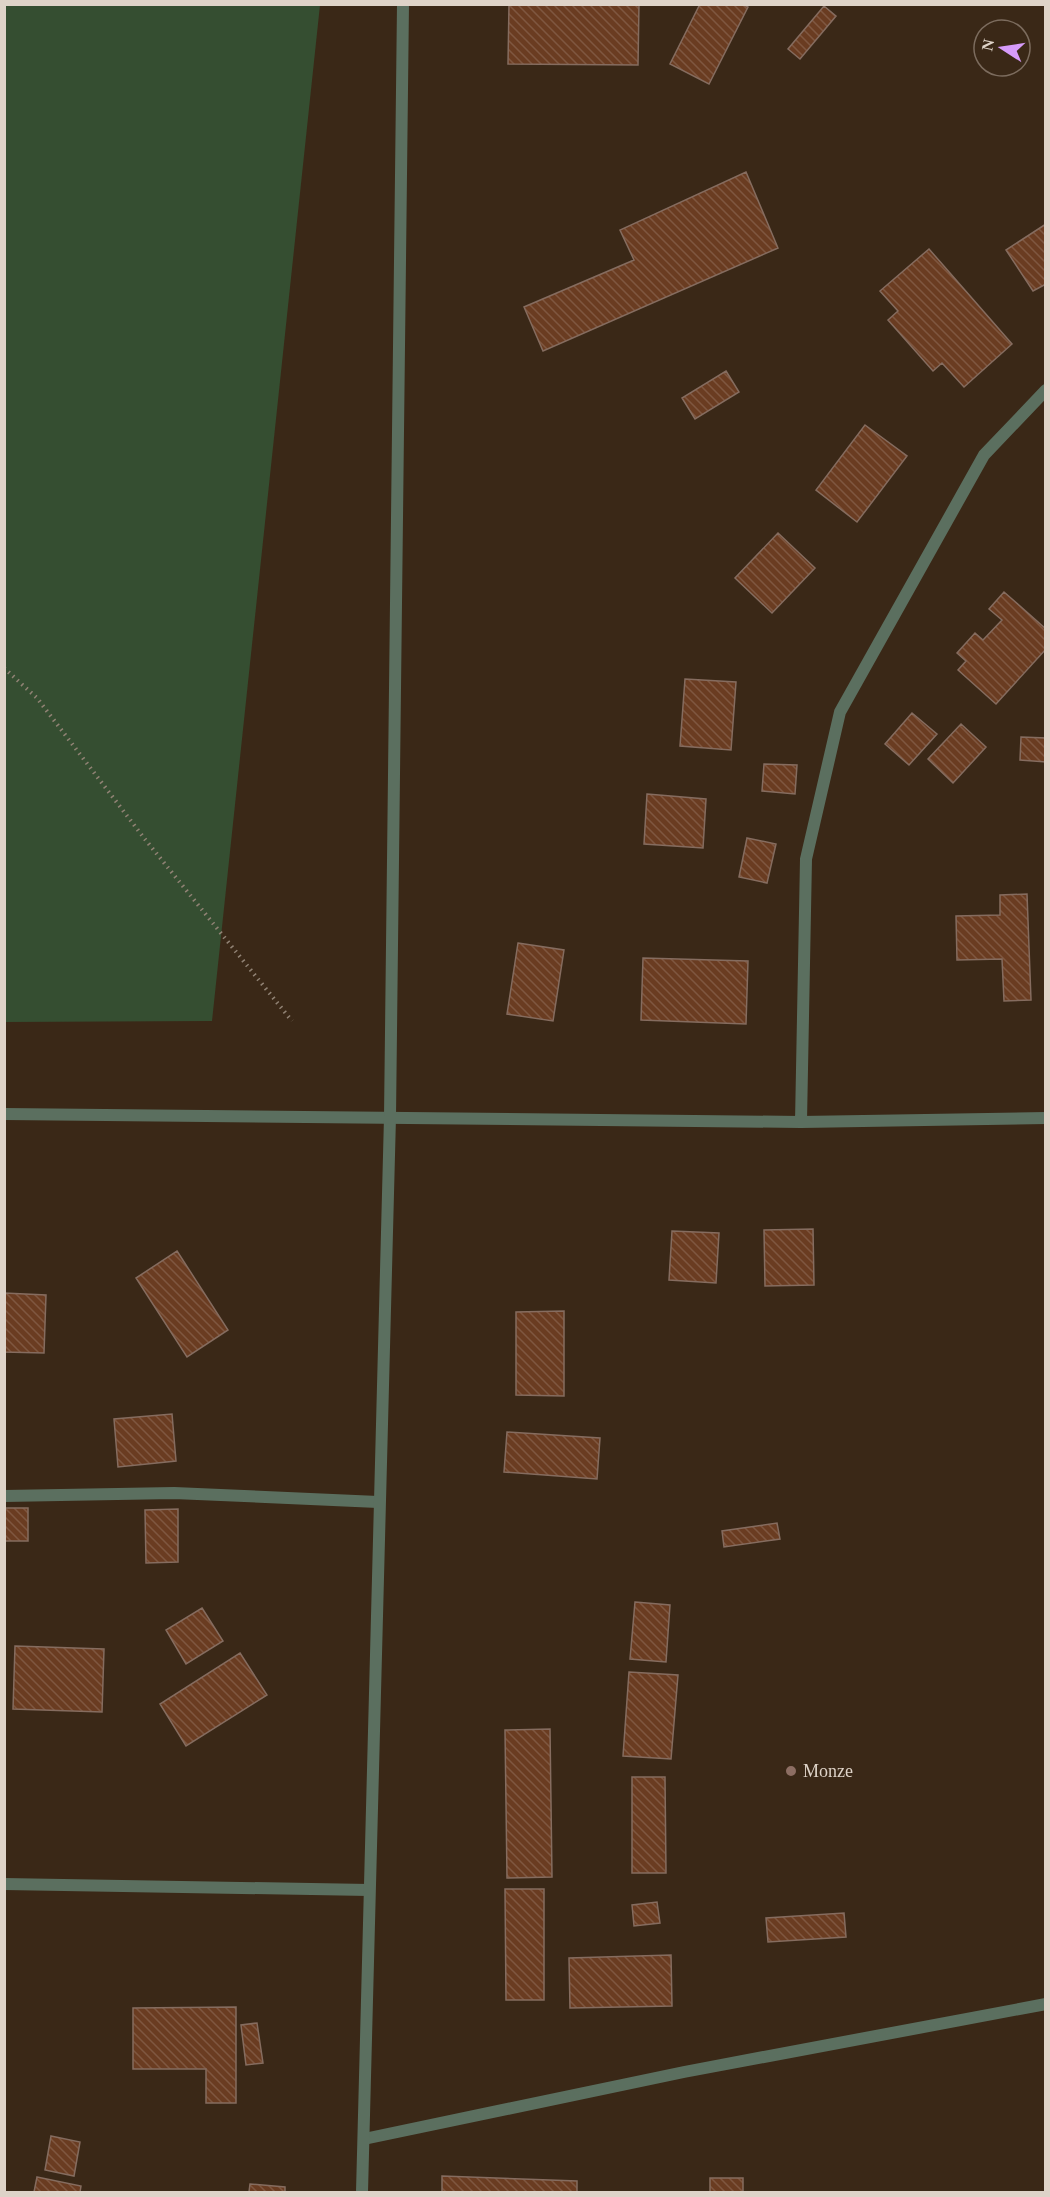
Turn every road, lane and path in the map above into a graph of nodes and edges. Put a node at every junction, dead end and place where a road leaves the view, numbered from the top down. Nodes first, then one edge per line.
1 (403, 4) edge
2 (1046, 390) edge
3 (4, 668) edge
4 (292, 1021) dead end
5 (4, 1114) edge
6 (390, 1117) junction
7 (1046, 1118) edge
8 (801, 1122) junction
9 (4, 1496) edge
10 (378, 1502) junction
11 (4, 1884) edge
12 (369, 1890) junction
13 (1046, 2004) edge
14 (364, 2139) junction
15 (362, 2193) edge

1 - 6 street
2 - 8 street
3 - 4 path
5 - 6 street
6 - 8 street
6 - 10 street
7 - 8 street
9 - 10 street
10 - 12 street
11 - 12 street
12 - 14 street
13 - 14 street
14 - 15 street

